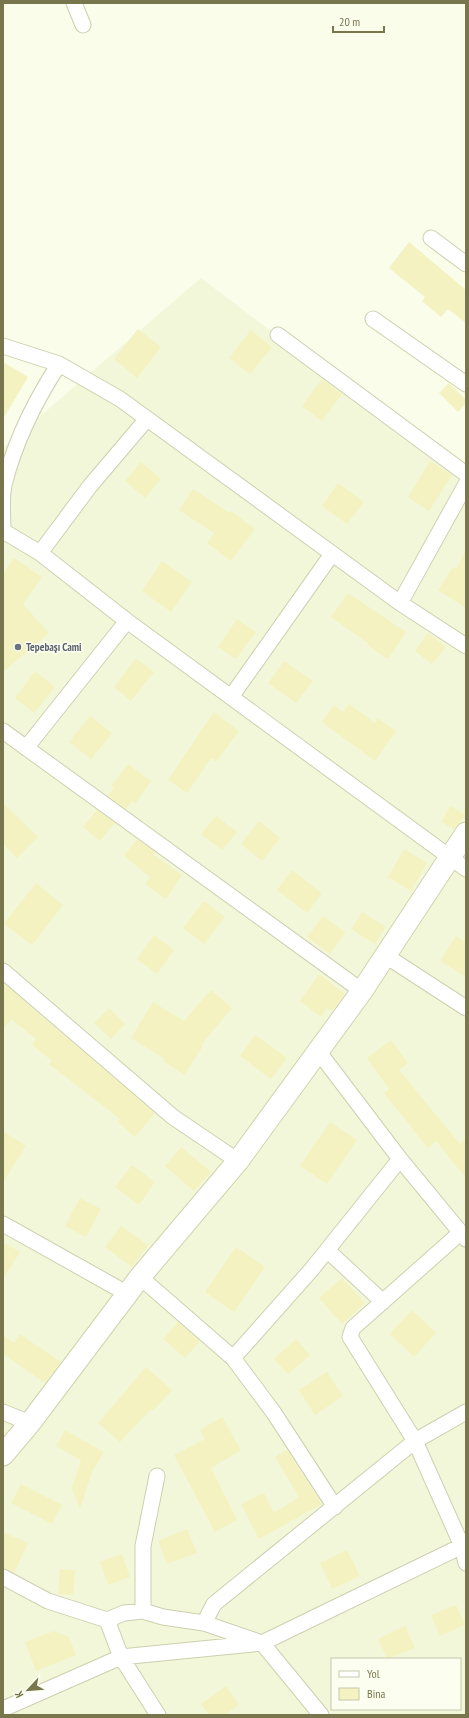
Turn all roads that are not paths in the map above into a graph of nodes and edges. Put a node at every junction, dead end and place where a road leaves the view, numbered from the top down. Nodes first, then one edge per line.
1 (74, 3) edge
2 (83, 25) dead end
3 (432, 238) dead end
4 (466, 264) edge
5 (372, 319) dead end
6 (278, 335) dead end
7 (3, 346) edge
8 (59, 364) junction
9 (466, 384) edge
10 (146, 420) junction
11 (466, 474) edge
12 (466, 484) edge
13 (3, 486) edge
14 (3, 531) edge
15 (40, 553) junction
16 (332, 554) junction
17 (400, 603) junction
18 (127, 621) junction
19 (466, 646) edge
20 (231, 697) junction
21 (3, 731) edge
22 (26, 748) junction
23 (466, 833) edge
24 (458, 863) edge
25 (386, 956) junction
26 (3, 971) edge
27 (362, 991) junction
28 (466, 1008) edge
29 (318, 1052) junction
30 (400, 1159) junction
31 (238, 1161) junction
32 (3, 1224) edge
33 (463, 1236) edge
34 (327, 1250) junction
35 (140, 1277) junction
36 (128, 1294) junction
37 (383, 1302) junction
38 (233, 1358) junction
39 (3, 1412) edge
40 (466, 1412) edge
41 (30, 1423) junction
42 (415, 1441) junction
43 (3, 1455) edge
44 (157, 1476) dead end
45 (335, 1507) junction
46 (464, 1545) edge
47 (466, 1563) edge
48 (3, 1577) edge
49 (143, 1611) junction
50 (107, 1620) junction
51 (204, 1623) junction
52 (262, 1643) junction
53 (121, 1657) junction
54 (3, 1708) edge
55 (158, 1715) edge
56 (320, 1715) edge

1 - 2 street
3 - 4 street
5 - 9 street
6 - 11 street
7 - 8 street
8 - 10 street
8 - 13 street
10 - 15 street
10 - 16 street
12 - 17 street
13 - 14 street
14 - 15 street
15 - 18 street
16 - 17 street
16 - 20 street
17 - 19 street
18 - 20 street
18 - 22 street
20 - 24 street
21 - 22 street
22 - 27 street
23 - 24 street
24 - 25 street
25 - 27 street
25 - 28 street
26 - 31 street
27 - 29 street
29 - 30 street
29 - 31 street
30 - 33 street
30 - 34 street
31 - 35 street
32 - 36 street
33 - 37 street
34 - 37 street
34 - 38 street
35 - 36 street
35 - 38 street
36 - 41 street
37 - 42 street
38 - 45 street
39 - 41 street
40 - 42 street
41 - 43 street
42 - 45 street
42 - 46 street
44 - 49 street
45 - 51 street
46 - 47 street
46 - 52 street
48 - 50 street
49 - 50 street
49 - 51 street
50 - 53 street
51 - 52 street
52 - 53 street
52 - 56 street
53 - 54 street
53 - 55 street

